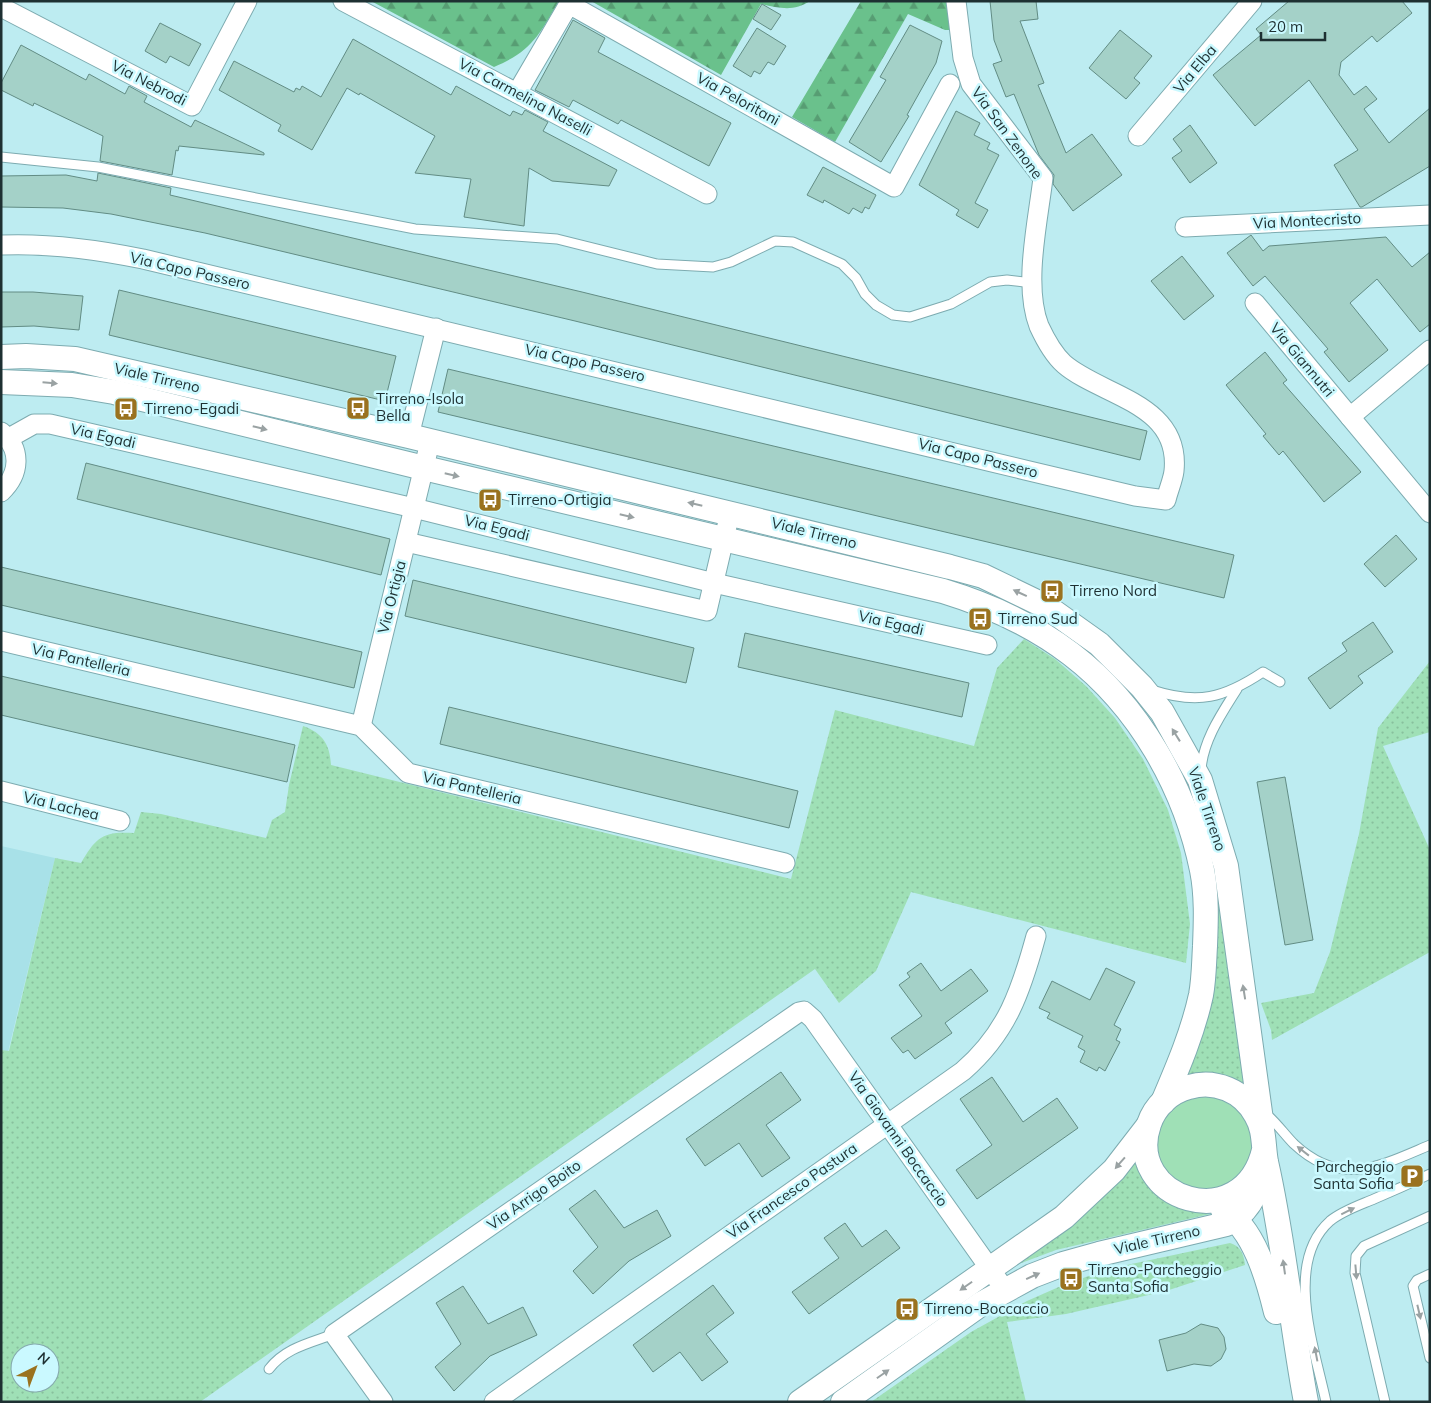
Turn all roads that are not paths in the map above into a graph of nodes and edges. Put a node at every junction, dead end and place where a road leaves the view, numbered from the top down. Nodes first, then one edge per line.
1 (247, 1) edge
2 (343, 1) edge
3 (956, 1) edge
4 (1252, 1) edge
5 (1, 7) edge
6 (950, 84) dead end
7 (517, 93) junction
8 (1138, 136) dead end
9 (1, 157) edge
10 (708, 194) dead end
11 (1430, 215) edge
12 (1185, 228) dead end
13 (1, 245) edge
14 (1033, 283) junction
15 (1255, 303) dead end
16 (436, 328) junction
17 (1430, 350) edge
18 (1, 357) edge
19 (119, 369) junction
20 (1, 382) edge
21 (114, 392) junction
22 (1350, 417) junction
23 (5, 435) edge
24 (420, 439) junction
25 (424, 468) junction
26 (1, 492) edge
27 (1166, 500) joint
28 (414, 508) junction
29 (730, 513) junction
30 (1430, 513) edge
31 (724, 539) junction
32 (406, 542) junction
33 (714, 582) junction
34 (1, 640) edge
35 (987, 645) dead end
36 (1280, 682) dead end
37 (1142, 687) junction
38 (1237, 689) junction
39 (361, 726) junction
40 (1202, 787) junction
41 (1, 791) edge
42 (1182, 804) junction
43 (120, 822) dead end
44 (786, 863) dead end
45 (1036, 936) dead end
46 (804, 1011) joint
47 (1163, 1102) junction
48 (1260, 1114) junction
49 (888, 1124) junction
50 (1149, 1124) junction
51 (1430, 1145) edge
52 (1262, 1156) junction
53 (1430, 1174) edge
54 (1208, 1202) junction
55 (1430, 1216) edge
56 (1236, 1219) junction
57 (990, 1268) junction
58 (1430, 1274) edge
59 (1005, 1290) junction
60 (334, 1334) junction
61 (1430, 1358) edge
62 (269, 1369) dead end
63 (383, 1402) edge
64 (494, 1402) edge
65 (800, 1402) edge
66 (843, 1402) edge
67 (1301, 1402) edge
68 (1306, 1402) edge
69 (1326, 1402) edge
70 (1385, 1402) edge

1 - 5 street, Via Nebrodi
2 - 7 street, Via Carmelina Naselli
3 - 14 street, Via San Zenone
4 - 8 street, Via Elba
6 - 7 street, Via Peloritani
7 - 10 street, Via Carmelina Naselli
9 - 14 lane
11 - 12 street, Via Montecristo
13 - 16 street, Via Capo Passero
14 - 27 street, Via San Zenone
15 - 22 street, Via Giannutri
16 - 24 street, Via Ortigia
16 - 27 street, Via Capo Passero
17 - 22 street
18 - 19 street, Viale Tirreno
19 - 21 street
19 - 24 street, Viale Tirreno
20 -> 21 street, Viale Tirreno
21 -> 25 street, Viale Tirreno
22 - 30 street, Via Giannutri
23 - 26 street
23 - 28 street, Via Egadi
24 - 25 street, Via Ortigia
29 -> 24 street, Viale Tirreno
25 - 28 street, Via Ortigia
25 -> 31 street, Viale Tirreno
28 - 32 street, Via Ortigia
28 - 33 street, Via Egadi
29 - 31 street
37 -> 29 street, Viale Tirreno
31 - 33 street
31 - 42 street, Viale Tirreno
32 - 33 street
32 - 39 street, Via Ortigia
33 - 35 street, Via Egadi
34 - 39 street, Via Pantelleria
36 - 38 lane
37 - 38 lane
40 -> 37 street, Viale Tirreno
38 - 40 lane
39 - 44 street, Via Pantelleria
40 - 42 street
48 -> 40 street, Viale Tirreno
41 - 43 street, Via Lachea
42 - 47 street, Viale Tirreno
45 - 49 street, Via Francesco Pastura
46 - 49 street, Via Giovanni Boccaccio
46 - 60 street, Via Arrigo Boito
47 - 48 street
47 - 50 street
51 -> 48 lane
48 - 52 street
49 - 57 street, Via Giovanni Boccaccio
49 - 64 street, Via Francesco Pastura
50 - 54 street
50 -> 57 street
52 - 54 street
52 - 56 street
68 -> 52 street
69 -> 53 lane
54 - 56 street
55 -> 70 lane
59 -> 56 street, Viale Tirreno
56 - 67 street
57 - 59 street, Via Giovanni Boccaccio
57 -> 65 street
58 -> 61 lane
66 -> 59 street, Viale Tirreno
60 - 62 lane
60 - 63 street

